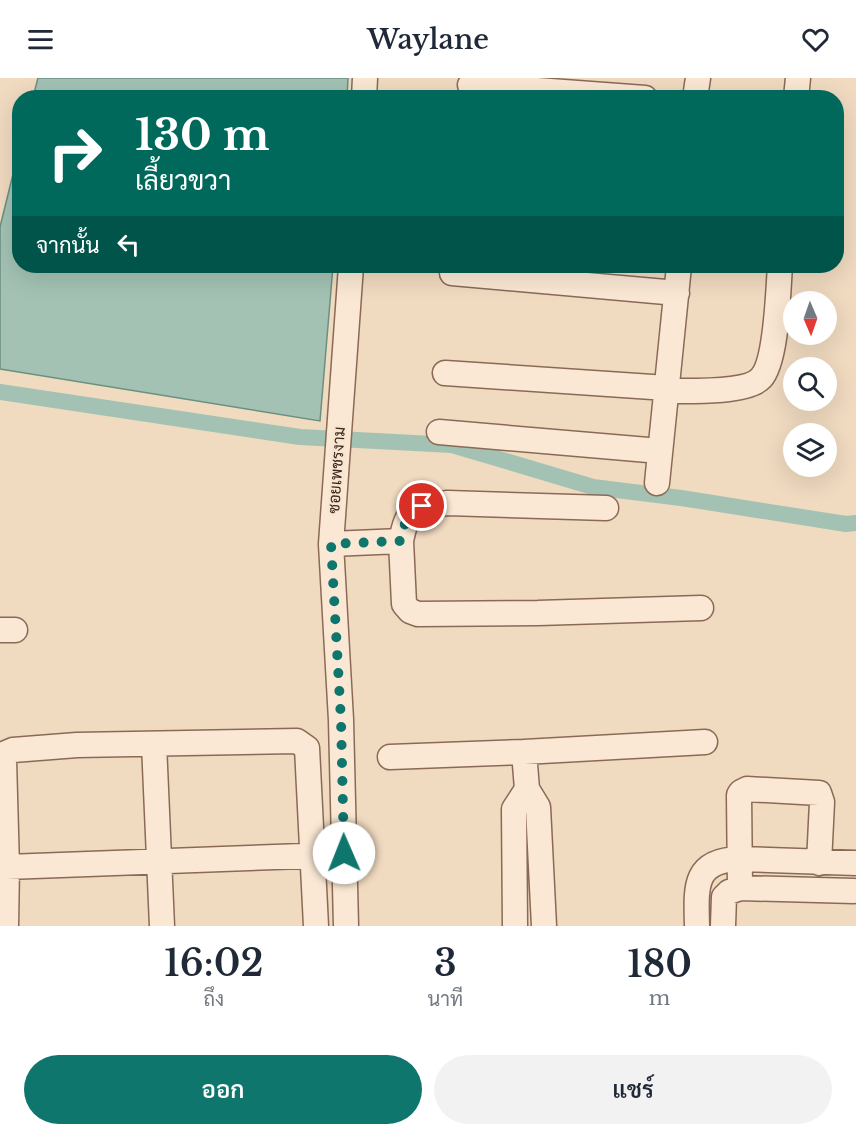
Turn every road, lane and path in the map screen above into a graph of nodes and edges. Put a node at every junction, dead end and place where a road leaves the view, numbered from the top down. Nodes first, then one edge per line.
1 (470, 85) dead end
2 (537, 90) edge
3 (350, 273) edge
4 (452, 273) dead end
5 (678, 273) edge
6 (779, 273) edge
7 (677, 293) junction
8 (445, 373) dead end
9 (667, 390) junction
10 (439, 432) dead end
11 (660, 451) junction
12 (657, 483) dead end
13 (606, 508) dead end
14 (401, 541) junction
15 (331, 544) junction
16 (701, 608) dead end
17 (705, 742) dead end
18 (154, 744) junction
19 (524, 752) junction
20 (390, 757) dead end
21 (527, 789) junction
22 (344, 853) junction
23 (313, 856) junction
24 (740, 859) junction
25 (159, 861) junction
26 (819, 863) junction
27 (856, 863) edge
28 (7, 867) junction
29 (740, 888) junction
30 (854, 891) dead end
31 (514, 897) junction
32 (543, 897) junction
33 (6, 926) edge
34 (162, 926) edge
35 (316, 926) edge
36 (346, 926) edge
37 (515, 926) edge
38 (544, 926) edge
39 (697, 926) edge
40 (723, 926) edge

1 - 2 street
3 - 15 street, ซอยเพชรงาม
4 - 7 street
5 - 7 street
6 - 9 street
7 - 9 street
8 - 9 street
9 - 11 street
10 - 11 street
11 - 12 street
13 - 14 street
14 - 15 street
14 - 16 street
15 - 22 street, ซอยเพชรงาม
17 - 19 street
18 - 23 street
18 - 25 street
18 - 28 street
19 - 20 street
19 - 21 street
21 - 31 street
21 - 32 street
22 - 23 street
22 - 36 street, ซอยเพชรงาม
23 - 25 street
23 - 35 street
24 - 26 street
24 - 26 street
24 - 29 street
24 - 39 street
25 - 28 street
25 - 34 street
26 - 27 street
28 - 33 street
29 - 30 street
29 - 40 street
31 - 32 street
31 - 37 street
32 - 38 street

